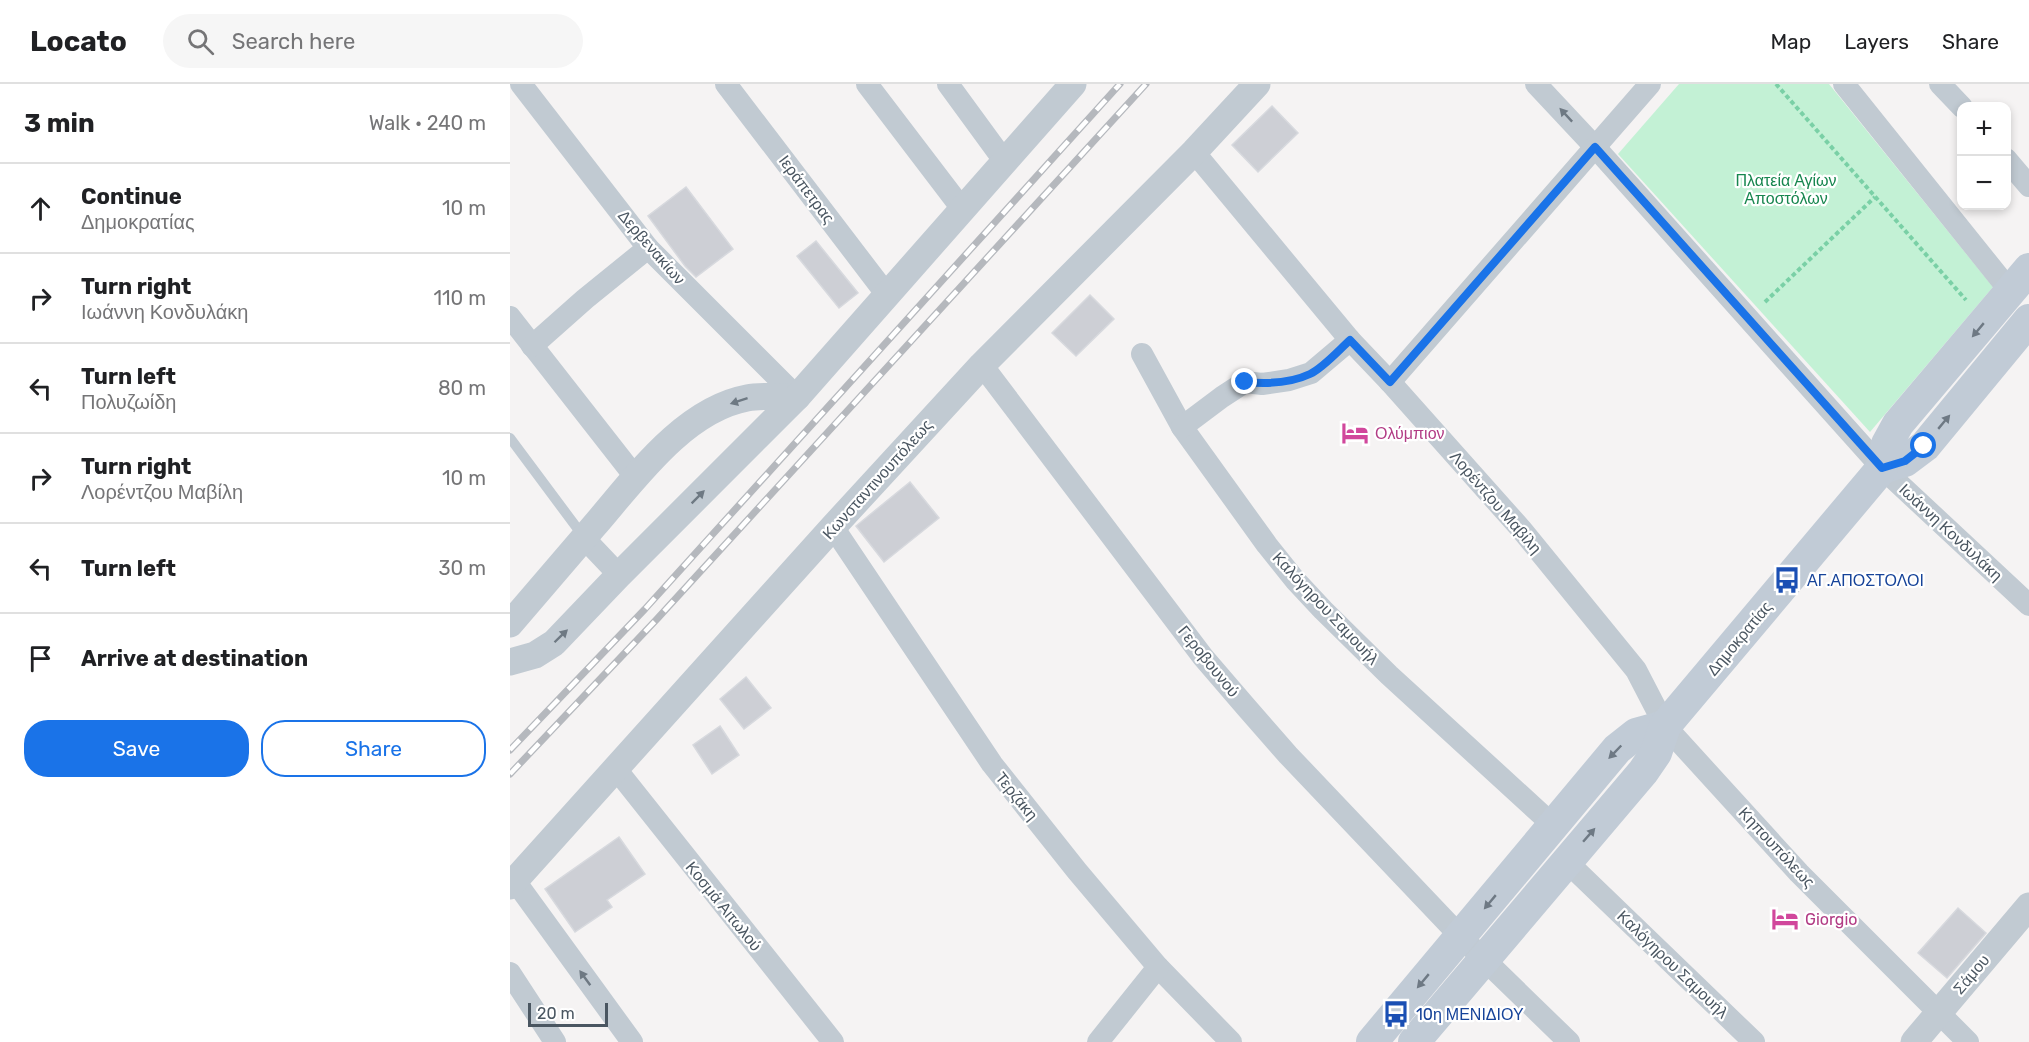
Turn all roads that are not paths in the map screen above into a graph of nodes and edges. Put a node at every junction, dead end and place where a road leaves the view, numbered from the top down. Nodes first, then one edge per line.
1 (521, 84) edge
2 (726, 84) edge
3 (867, 84) edge
4 (948, 84) edge
5 (1073, 84) edge
6 (1257, 84) edge
7 (1536, 84) edge
8 (1650, 84) edge
9 (1844, 84) edge
10 (1940, 84) edge
11 (1957, 102) edge
12 (1595, 147) junction
13 (1194, 152) junction
14 (1005, 162) junction
15 (2011, 164) edge
16 (2029, 186) edge
17 (963, 210) junction
18 (648, 248) junction
19 (2020, 280) edge
20 (887, 295) junction
21 (510, 317) edge
22 (2029, 320) edge
23 (1350, 340) junction
24 (532, 346) junction
25 (1142, 354) dead end
26 (982, 365) junction
27 (1390, 382) junction
28 (797, 397) junction
29 (1182, 427) junction
30 (510, 438) edge
31 (1882, 468) junction
32 (636, 478) junction
33 (832, 527) junction
34 (584, 538) junction
35 (619, 574) junction
36 (2029, 605) edge
37 (510, 624) edge
38 (510, 662) edge
39 (1665, 726) junction
40 (616, 769) junction
41 (1553, 825) junction
42 (1566, 861) junction
43 (512, 884) edge
44 (2029, 906) edge
45 (1461, 937) junction
46 (1484, 960) junction
47 (1158, 967) junction
48 (510, 973) edge
49 (1939, 1012) junction
50 (555, 1042) edge
51 (632, 1042) edge
52 (833, 1042) edge
53 (1098, 1042) edge
54 (1231, 1042) edge
55 (1372, 1042) edge
56 (1414, 1042) edge
57 (1569, 1042) edge
58 (1754, 1042) edge
59 (1914, 1042) edge
60 (1968, 1042) edge

1 - 18 street, Δερβενακίων
2 - 20 street, Ιεράπετρας
3 - 17 street
4 - 14 street
5 - 14 street
6 - 13 street, Κωνσταντινουπόλεως
12 -> 7 street, Ιωάννη Κονδυλάκη
8 - 12 street
9 - 19 street
10 - 11 street
12 - 27 street
12 - 31 street, Ιωάννη Κονδυλάκη
13 - 23 street, Λορέντζου Μαβίλη
13 - 26 street, Κωνσταντινουπόλεως
14 - 17 street
15 - 16 street
17 - 20 street
18 - 24 street
18 - 28 street, Δερβενακίων
19 -> 31 main road, Δημοκρατίας
20 - 28 street
21 - 24 street
31 -> 22 main road, Δημοκρατίας
23 - 27 street, Λορέντζου Μαβίλη
23 - 29 street
24 - 32 street
25 - 29 street, Καλόγηρου Σαμουήλ
26 - 33 street, Κωνσταντινουπόλεως
26 - 45 street, Γεροβουνού
27 - 39 street, Λορέντζου Μαβίλη
28 -> 32 street
35 -> 28 street
29 - 41 street, Καλόγηρου Σαμουήλ
30 - 34 lane
31 - 36 street, Ιωάννη Κονδυλάκη
31 - 39 main road, Δημοκρατίας
32 - 34 street
33 - 40 street, Κωνσταντινουπόλεως
33 - 47 street, Τερζάκη
34 - 35 street
34 - 37 street
38 -> 35 street
39 -> 41 main road
42 -> 39 main road, Δημοκρατίας
39 - 49 street, Κηπουπόλεως
40 - 43 street, Κωνσταντινουπόλεως
40 - 52 street, Κοσμά Αιτωλού
41 -> 45 main road
42 - 46 main road, Δημοκρατίας
42 - 58 street, Καλόγηρου Σαμουήλ
51 -> 43 street
44 - 49 street, Σάμου
45 - 46 street
45 -> 55 main road
46 - 56 main road, Δημοκρατίας
46 - 57 street
47 - 53 street
47 - 54 street, Τερζάκη
48 - 50 street
49 - 59 street, Σάμου
49 - 60 street, Κηπουπόλεως

